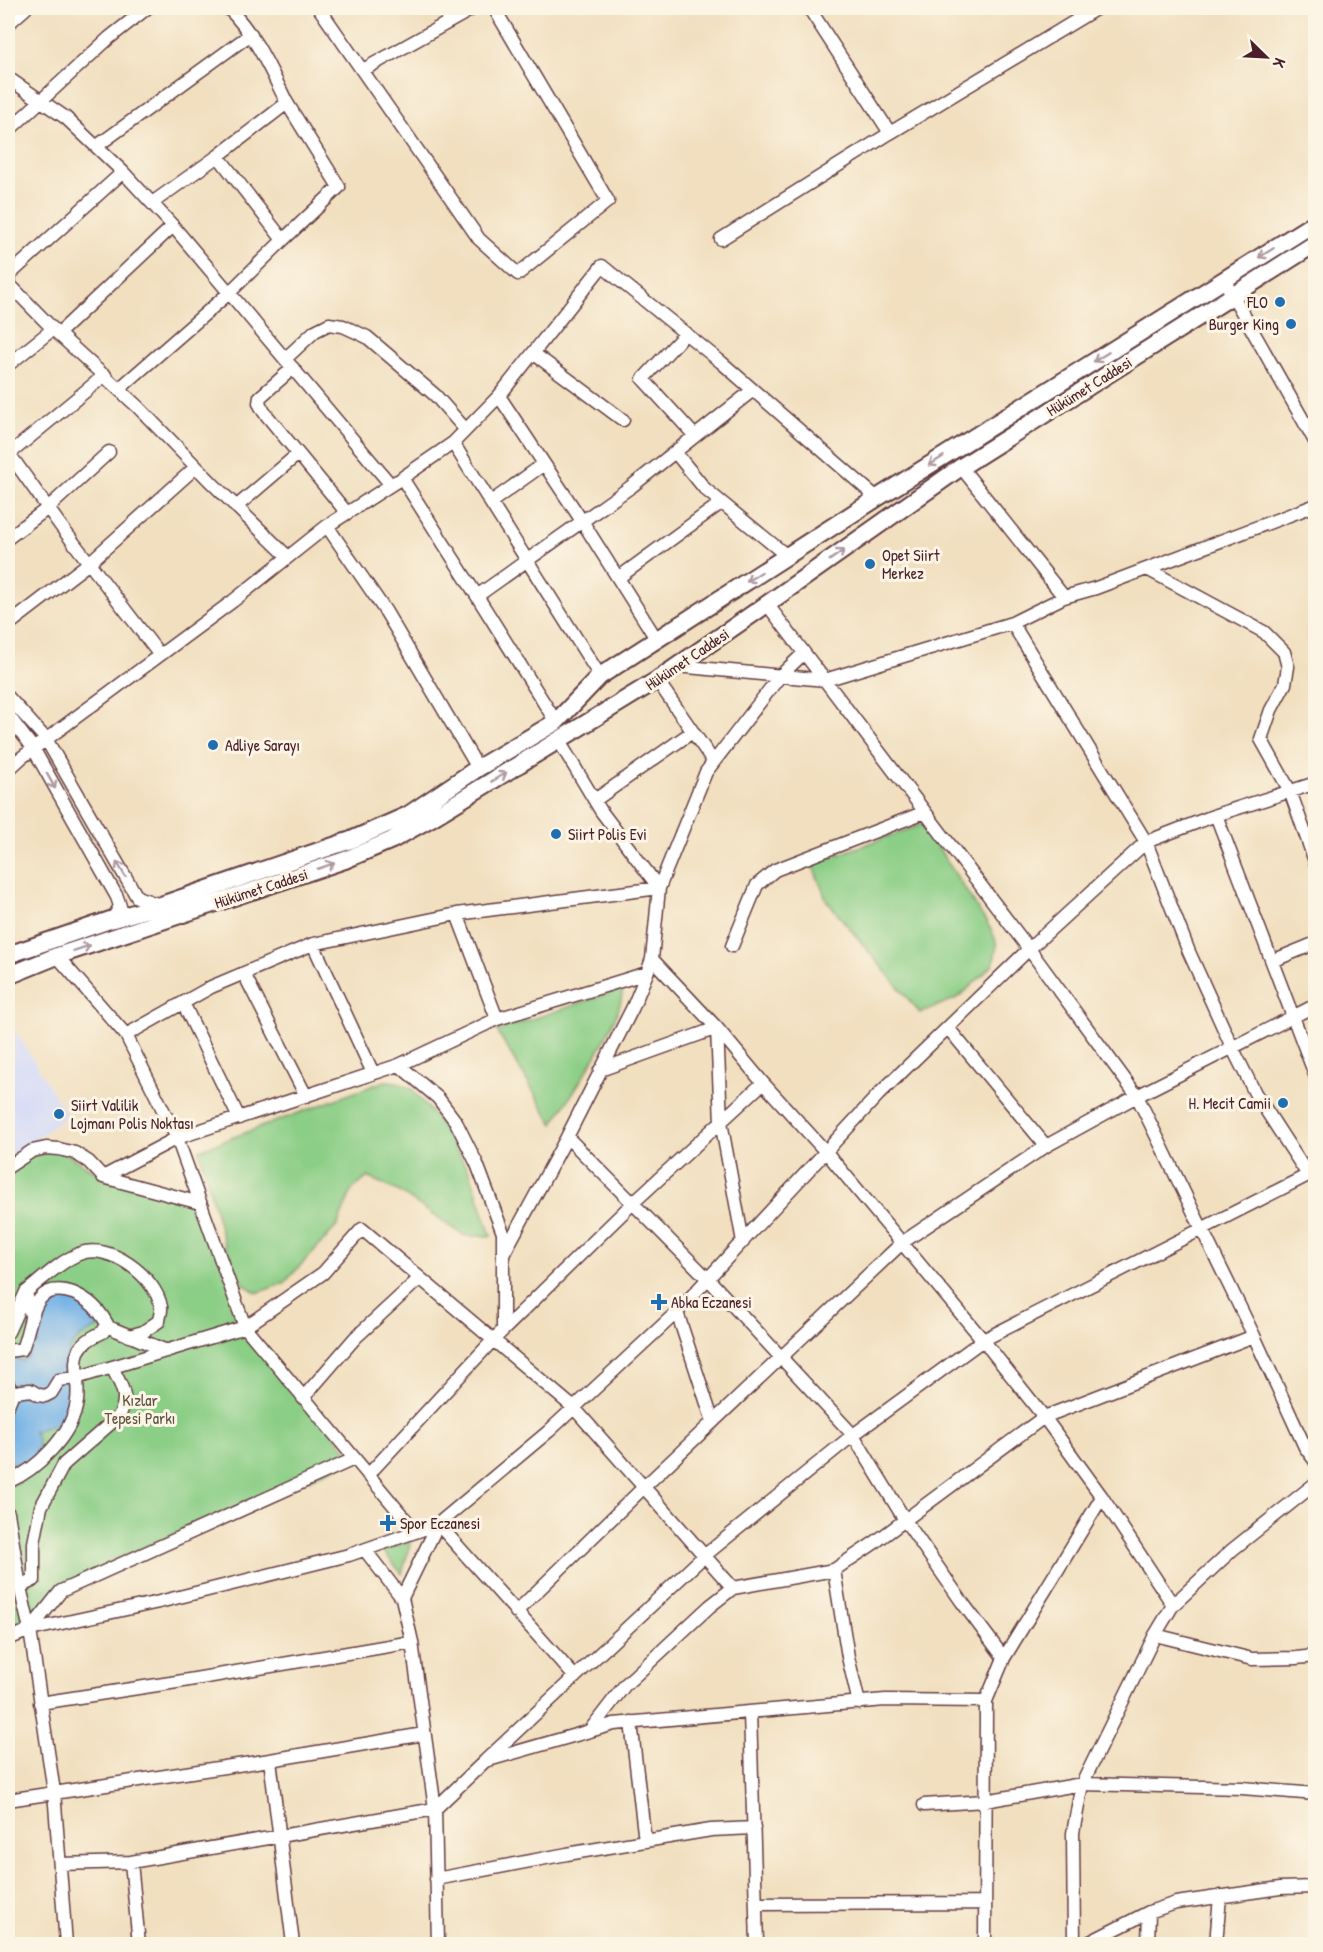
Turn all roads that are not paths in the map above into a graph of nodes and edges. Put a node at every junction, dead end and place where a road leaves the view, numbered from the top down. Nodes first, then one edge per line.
1 (26, 8) edge
2 (147, 8) edge
3 (228, 8) edge
4 (319, 8) edge
5 (474, 8) edge
6 (494, 8) edge
7 (809, 8) edge
8 (1097, 8) edge
9 (1077, 13) edge
10 (8, 24) edge
11 (250, 34) junction
12 (363, 70) junction
13 (8, 78) edge
14 (41, 101) junction
15 (287, 102) junction
16 (8, 131) edge
17 (890, 133) junction
18 (97, 146) junction
19 (218, 156) junction
20 (123, 172) junction
21 (152, 203) junction
22 (1316, 222) edge
23 (173, 226) junction
24 (721, 239) dead end
25 (283, 240) junction
26 (1316, 243) edge
27 (8, 276) edge
28 (1224, 280) junction
29 (8, 283) edge
30 (229, 293) junction
31 (1233, 295) junction
32 (56, 331) junction
33 (686, 333) junction
34 (533, 353) junction
35 (289, 363) junction
36 (8, 365) edge
37 (105, 375) junction
38 (119, 389) junction
39 (753, 390) junction
40 (499, 396) junction
41 (624, 420) dead end
42 (465, 429) junction
43 (695, 436) junction
44 (453, 443) junction
45 (1316, 443) edge
46 (109, 452) dead end
47 (675, 452) junction
48 (8, 454) edge
49 (298, 454) junction
50 (544, 464) junction
51 (196, 467) junction
52 (961, 467) junction
53 (396, 481) junction
54 (877, 498) junction
55 (491, 502) junction
56 (721, 503) junction
57 (1316, 505) edge
58 (236, 507) junction
59 (48, 508) junction
60 (346, 513) junction
61 (582, 521) junction
62 (327, 526) junction
63 (8, 538) edge
64 (787, 556) junction
65 (288, 557) junction
66 (528, 560) junction
67 (89, 563) junction
68 (1147, 569) junction
69 (618, 578) junction
70 (477, 596) junction
71 (1064, 597) junction
72 (767, 604) junction
73 (1012, 623) junction
74 (8, 625) edge
75 (657, 640) junction
76 (804, 653) junction
77 (159, 654) junction
78 (677, 666) junction
79 (600, 676) junction
80 (780, 676) junction
81 (657, 680) junction
82 (825, 680) junction
83 (8, 697) edge
84 (8, 715) edge
85 (556, 722) junction
86 (692, 732) junction
87 (46, 739) junction
88 (559, 741) junction
89 (33, 748) junction
90 (713, 761) junction
91 (478, 768) junction
92 (8, 770) edge
93 (1316, 783) edge
94 (1290, 791) junction
95 (595, 800) junction
96 (925, 812) junction
97 (1215, 815) junction
98 (1146, 842) junction
99 (1316, 864) edge
100 (659, 888) junction
101 (161, 905) junction
102 (457, 914) junction
103 (113, 919) junction
104 (1316, 943) edge
105 (313, 944) junction
106 (732, 946) dead end
107 (1029, 949) junction
108 (8, 955) edge
109 (57, 956) junction
110 (652, 959) junction
111 (1272, 961) junction
112 (647, 973) junction
113 (244, 974) junction
114 (8, 976) edge
115 (183, 1003) junction
116 (1316, 1005) edge
117 (1292, 1015) junction
118 (497, 1019) junction
119 (717, 1028) junction
120 (948, 1028) junction
121 (126, 1035) junction
122 (1232, 1047) junction
123 (399, 1065) junction
124 (600, 1070) junction
125 (373, 1073) junction
126 (1316, 1077) edge
127 (763, 1083) junction
128 (1137, 1095) junction
129 (306, 1096) junction
130 (239, 1118) junction
131 (721, 1122) junction
132 (567, 1137) junction
133 (177, 1138) junction
134 (1046, 1146) junction
135 (826, 1152) junction
136 (8, 1167) edge
137 (1312, 1173) edge
138 (103, 1177) junction
139 (200, 1203) junction
140 (633, 1203) junction
141 (1202, 1228) junction
142 (743, 1242) junction
143 (903, 1242) junction
144 (503, 1255) junction
145 (420, 1278) junction
146 (708, 1279) junction
147 (26, 1292) junction
148 (677, 1312) junction
149 (31, 1316) junction
150 (106, 1326) junction
151 (245, 1328) junction
152 (8, 1332) edge
153 (498, 1335) junction
154 (129, 1336) junction
155 (1254, 1336) junction
156 (983, 1340) junction
157 (8, 1351) edge
158 (167, 1351) junction
159 (781, 1358) junction
160 (112, 1367) junction
161 (76, 1378) junction
162 (9, 1390) edge
163 (303, 1398) junction
164 (8, 1405) edge
165 (574, 1408) junction
166 (1044, 1417) junction
167 (713, 1422) junction
168 (853, 1435) junction
169 (354, 1459) junction
170 (1316, 1462) edge
171 (368, 1475) junction
172 (8, 1483) edge
173 (1316, 1483) edge
174 (644, 1487) junction
175 (1102, 1497) junction
176 (8, 1513) edge
177 (906, 1520) junction
178 (438, 1524) junction
179 (416, 1532) junction
180 (365, 1550) junction
181 (704, 1556) junction
182 (834, 1570) junction
183 (20, 1587) junction
184 (733, 1588) junction
185 (402, 1598) junction
186 (1173, 1605) junction
187 (516, 1612) junction
188 (30, 1630) junction
189 (1155, 1635) junction
190 (8, 1638) edge
191 (412, 1642) junction
192 (1316, 1656) edge
193 (1004, 1658) junction
194 (575, 1677) junction
195 (986, 1701) junction
196 (40, 1703) junction
197 (859, 1703) junction
198 (750, 1712) junction
199 (631, 1722) junction
200 (591, 1729) junction
201 (424, 1734) junction
202 (270, 1760) junction
203 (485, 1761) junction
204 (1082, 1784) junction
205 (54, 1792) junction
206 (1316, 1794) edge
207 (8, 1800) edge
208 (985, 1801) junction
209 (924, 1805) dead end
210 (435, 1809) junction
211 (754, 1828) junction
212 (280, 1835) junction
213 (645, 1841) junction
214 (131, 1862) junction
215 (60, 1864) junction
216 (436, 1880) junction
217 (1316, 1887) edge
218 (1220, 1896) junction
219 (985, 1903) junction
220 (756, 1904) junction
221 (1149, 1912) junction
222 (66, 1944) edge
223 (139, 1944) edge
224 (293, 1944) edge
225 (438, 1944) edge
226 (757, 1944) edge
227 (985, 1944) edge
228 (1074, 1944) edge
229 (1086, 1944) edge
230 (1148, 1944) edge
231 (1216, 1944) edge

1 - 10 street
2 - 14 street
3 - 11 street
4 - 12 street
5 - 12 street
6 - 12 street
7 - 17 street
8 - 9 street
9 - 17 street
11 - 15 street
11 - 18 street
13 - 14 street
14 - 16 street
14 - 18 street
15 - 19 street
15 - 25 street
17 - 24 street
18 - 20 street
19 - 21 street
19 - 25 street
20 - 21 street
20 - 27 street
21 - 23 street
22 -> 28 main road
23 - 30 street
23 - 32 street
25 - 30 street
26 - 31 main road, Hükümet Caddesi
28 - 31 street
28 -> 54 main road
29 - 32 street
30 - 35 street
30 - 38 street
31 - 45 street
31 - 52 main road, Hükümet Caddesi
32 - 36 street
32 - 37 street
33 - 34 street
33 - 39 street
33 - 43 street
34 - 40 street
34 - 41 street
35 - 42 street
35 - 49 street
35 - 53 street
37 - 38 street
37 - 48 street
38 - 51 street
39 - 43 street
39 - 54 street
40 - 42 street
40 - 50 street
42 - 44 street
43 - 47 street
44 - 53 street
44 - 55 street
46 - 59 street
47 - 56 street
47 - 61 street
48 - 59 street
49 - 58 street
49 - 60 street
50 - 55 street
50 - 61 street
51 - 58 street
51 - 67 street
52 - 71 street
72 -> 52 main road, Hükümet Caddesi
53 - 60 street
53 - 70 street
54 - 64 main road
55 - 66 street
56 - 64 street
56 - 69 street
57 - 68 street
58 - 65 street
59 - 63 street
59 - 67 street
60 - 62 street
61 - 66 street
61 - 69 street
62 - 65 street
62 - 91 street
64 -> 75 main road
65 - 77 street
66 - 70 street
66 - 79 street
67 - 74 street
67 - 77 street
68 - 71 street
68 - 94 street
69 - 75 street
70 - 85 street
71 - 73 street
72 - 76 street
72 - 78 main road, Hükümet Caddesi
73 - 82 street
73 - 98 street
75 - 79 main road
76 - 80 street
76 - 82 street
77 - 87 street
78 - 80 street
78 - 81 main road, Hükümet Caddesi
79 - 85 main road
80 - 82 street
80 - 90 street
81 - 86 street
81 - 88 main road, Hükümet Caddesi
82 - 96 street
83 - 87 street
84 - 89 street
85 - 91 main road
86 - 90 street
86 - 95 street
87 - 89 street
101 -> 87 street
88 - 95 street
109 -> 88 main road, Hükümet Caddesi
89 - 92 street
89 -> 103 street
90 - 100 street
91 - 101 main road
93 - 94 street
94 - 97 street
94 - 99 street
95 - 100 street
96 - 106 street
96 - 107 street
97 - 98 street
97 - 111 street
98 - 107 street
98 - 122 street
100 - 102 street
100 - 110 street
101 - 103 main road
102 - 105 street
102 - 118 street
103 - 108 main road
104 - 111 street
105 - 113 street
105 - 125 street
107 - 120 street
107 - 128 street
109 - 114 main road, Hükümet Caddesi
109 - 121 street
110 - 112 street
110 - 119 street
111 - 117 street
112 - 118 street
112 - 124 street
113 - 115 street
113 - 129 street
115 - 121 street
115 - 130 street
116 - 117 street
117 - 122 street
117 - 126 street
118 - 123 street
119 - 124 street
119 - 127 street
119 - 131 street
120 - 134 street
120 - 135 street
121 - 133 street
122 - 128 street
122 - 137 street
123 - 125 street
123 - 144 street
124 - 132 street
125 - 129 street
127 - 131 street
127 - 135 street
128 - 134 street
128 - 141 street
129 - 130 street
130 - 133 street
131 - 140 street
131 - 142 street
132 - 140 street
132 - 144 street
133 - 138 street
133 - 139 street
134 - 143 street
135 - 142 street
135 - 143 street
136 - 138 street
137 - 141 street
138 - 139 street
139 - 151 street
140 - 146 street
140 - 153 street
141 - 155 street
141 - 156 street
142 - 146 street
143 - 156 street
143 - 159 street
144 - 153 street
145 - 151 street
145 - 153 street
145 - 163 street
146 - 148 street
146 - 159 street
147 - 149 street
147 - 152 street
147 - 154 street
148 - 165 street
148 - 167 street
149 - 150 street
149 - 157 street
150 - 154 street
150 - 161 street
151 - 158 street
151 - 163 street
153 - 165 street
153 - 171 street
154 - 158 street
155 - 166 street
155 - 170 street
156 - 166 street
156 - 168 street
158 - 160 street
159 - 167 street
159 - 168 street
160 - 161 street
160 - 183 street
161 - 162 street
161 - 172 street
162 - 164 street
163 - 169 street
165 - 174 street
165 - 178 street
166 - 175 street
166 - 177 street
167 - 174 street
168 - 177 street
168 - 181 street
169 - 171 street
169 - 188 street
171 - 179 street
173 - 186 street
174 - 181 street
174 - 187 street
175 - 186 street
175 - 193 street
176 - 183 street
177 - 182 street
177 - 193 street
178 - 179 street
178 - 185 street
178 - 187 street
179 - 180 street
180 - 185 street
180 - 188 street
181 - 184 street
181 - 194 street
182 - 184 street
182 - 197 street
183 - 188 street
184 - 200 street
185 - 191 street
186 - 189 street
187 - 194 street
188 - 190 street
188 - 196 street
189 - 192 street
189 - 204 street
191 - 196 street
191 - 201 street
193 - 195 street
194 - 203 street
195 - 197 street
195 - 208 street
196 - 205 street
197 - 198 street
198 - 199 street
198 - 211 street
199 - 200 street
199 - 213 street
200 - 203 street
201 - 202 street
201 - 210 street
202 - 205 street
202 - 212 street
203 - 210 street
204 - 206 street
204 - 208 street
204 - 228 street
205 - 207 street
205 - 215 street
208 - 209 street
208 - 219 street
210 - 212 street
210 - 216 street
211 - 213 street
211 - 220 street
212 - 214 street
212 - 224 street
213 - 216 street
214 - 215 street
214 - 223 street
215 - 222 street
216 - 225 street
217 - 218 street
218 - 221 street
218 - 231 street
219 - 220 street
219 - 227 street
220 - 226 street
221 - 229 street
221 - 230 street

